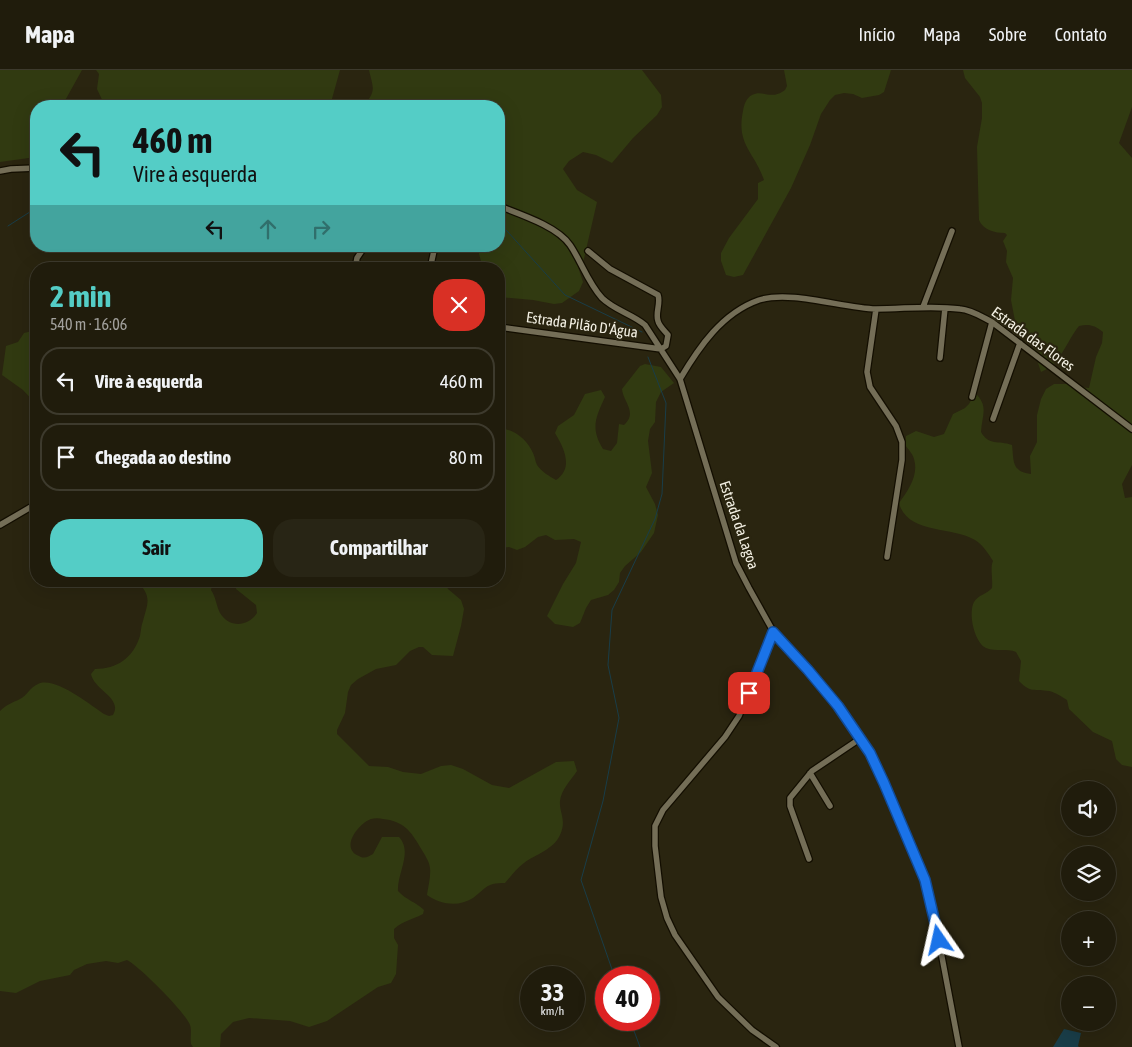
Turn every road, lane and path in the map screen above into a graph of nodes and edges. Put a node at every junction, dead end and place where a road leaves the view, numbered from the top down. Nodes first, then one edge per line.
1 (30, 168) edge
2 (0, 171) edge
3 (505, 209) edge
4 (952, 231) dead end
5 (588, 250) dead end
6 (923, 307) junction
7 (876, 308) junction
8 (945, 308) junction
9 (992, 322) junction
10 (505, 328) edge
11 (1020, 343) junction
12 (661, 349) junction
13 (940, 358) dead end
14 (680, 379) junction
15 (972, 397) dead end
16 (993, 419) dead end
17 (1132, 428) edge
18 (30, 508) edge
19 (0, 525) edge
20 (887, 557) dead end
21 (773, 632) junction
22 (861, 738) junction
23 (810, 773) junction
24 (830, 806) dead end
25 (809, 859) dead end
26 (776, 1047) edge
27 (959, 1047) edge

1 - 2 street
3 - 12 street, Estrada da Lagoa
4 - 6 street
5 - 12 street
6 - 7 street, Estrada das Flores
6 - 8 street, Estrada das Flores
7 - 14 street, Estrada das Flores
7 - 20 street
8 - 9 street, Estrada das Flores
8 - 13 street
9 - 11 street, Estrada das Flores
9 - 15 street
10 - 12 street, Estrada Pilão D'Água
11 - 16 street
11 - 17 street, Estrada das Flores
12 - 14 street, Estrada da Lagoa
14 - 21 street, Estrada da Lagoa
18 - 19 street
21 - 22 street, Estrada da Lagoa
21 - 26 street
22 - 23 street
22 - 27 street, Estrada da Lagoa
23 - 24 street
23 - 25 street

